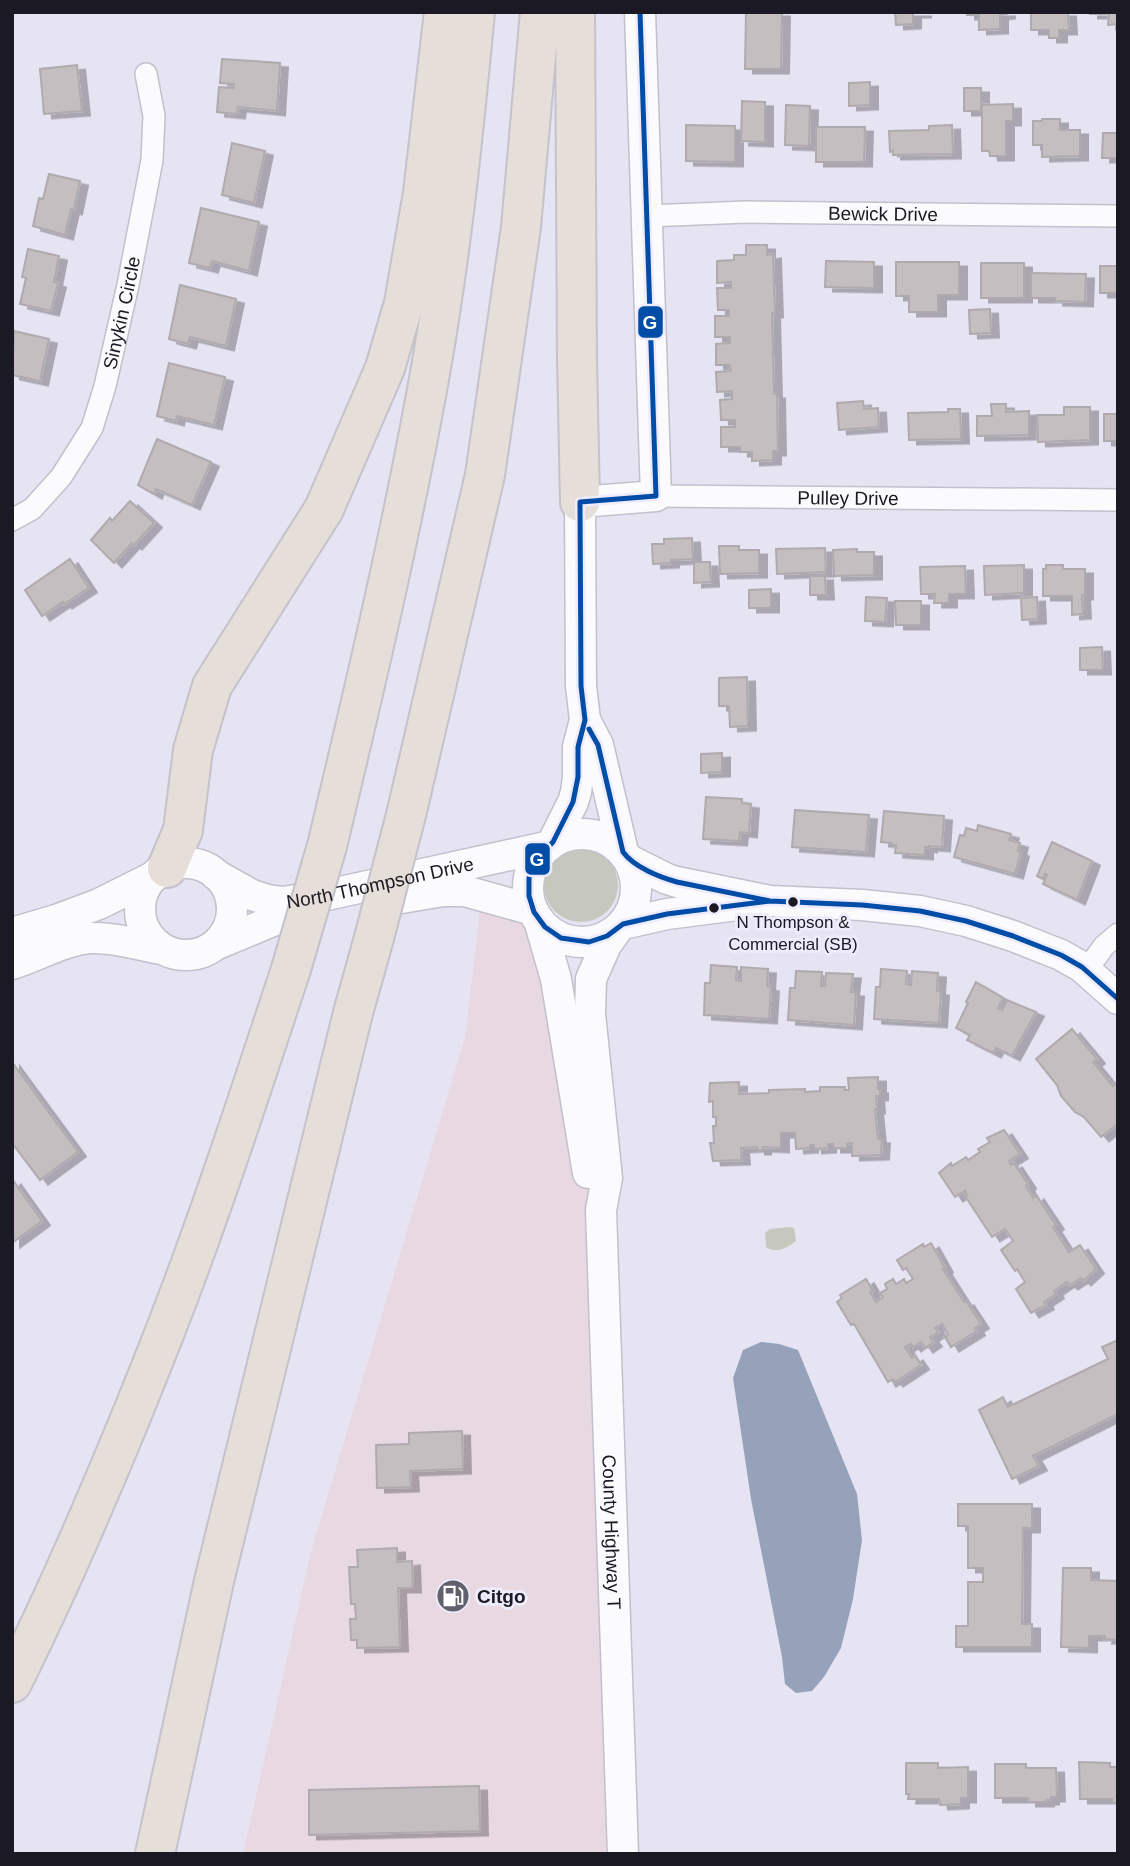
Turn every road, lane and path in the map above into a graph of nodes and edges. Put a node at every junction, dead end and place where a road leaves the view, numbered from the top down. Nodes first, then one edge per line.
1 (444, 12) edge
2 (475, 12) edge
3 (540, 12) edge
4 (575, 12) edge
5 (640, 12) edge
6 (146, 74) dead end
7 (647, 216) junction
8 (1118, 216) edge
9 (656, 496) junction
10 (1118, 500) edge
11 (580, 502) junction
12 (12, 520) edge
13 (585, 720) junction
14 (550, 844) junction
15 (626, 855) junction
16 (161, 872) junction
17 (216, 875) junction
18 (770, 901) junction
19 (536, 915) junction
20 (619, 927) junction
21 (12, 933) edge
22 (1118, 934) edge
23 (215, 945) junction
24 (162, 949) junction
25 (12, 964) edge
26 (1086, 971) junction
27 (1118, 999) edge
28 (601, 1210) junction
29 (214, 1581) junction
30 (12, 1683) edge
31 (128, 1854) edge
32 (155, 1854) edge
33 (623, 1854) edge

1 - 16 highway
2 - 30 highway, bridge
3 - 29 highway, bridge
4 - 11 highway
5 - 7 street
6 - 12 street, Sinykin Circle
7 - 8 street, Bewick Drive
7 - 9 street
9 - 10 street, Pulley Drive
9 - 11 street, Pulley Drive
11 - 13 street
13 - 14 street
13 - 15 street
14 - 15 street
14 - 17 street, North Thompson Drive
14 - 19 street
15 - 18 street
15 - 20 street
16 - 17 street
16 - 21 street
16 - 24 street
17 - 23 street
18 - 20 street
18 - 26 street
19 - 20 street
19 - 23 street, North Thompson Drive
19 - 28 street, County Highway T
20 - 28 street, County Highway T
22 - 26 street
23 - 24 street
24 - 25 street
26 - 27 street
28 - 33 street, County Highway T
29 - 31 highway
29 - 32 highway

